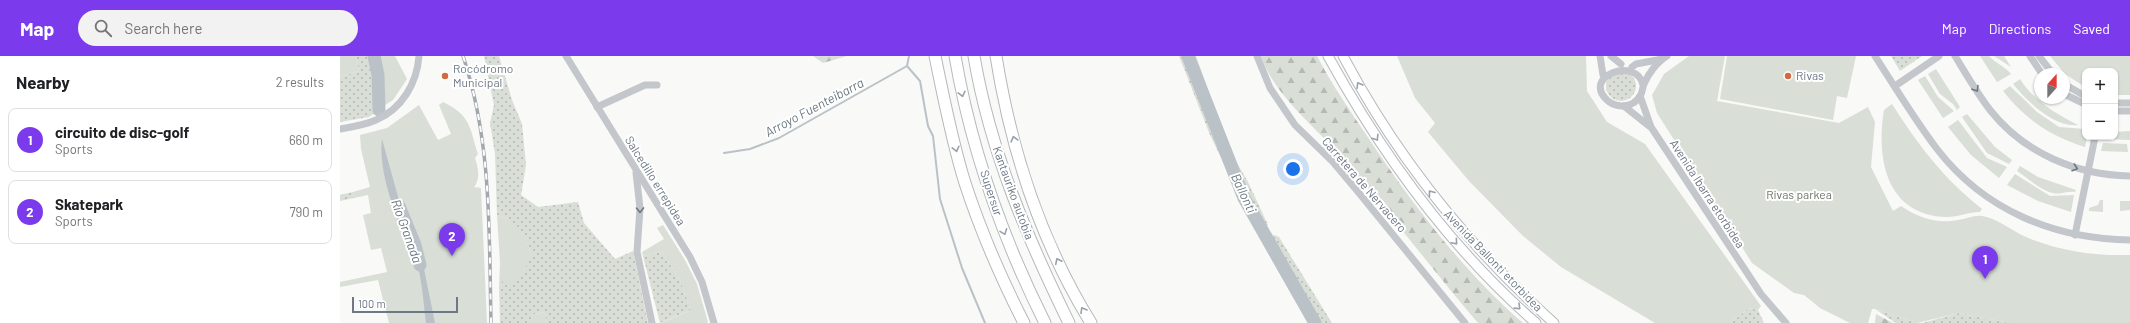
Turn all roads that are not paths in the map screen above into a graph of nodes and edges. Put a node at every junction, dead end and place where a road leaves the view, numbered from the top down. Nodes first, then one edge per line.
1 (419, 56) edge
2 (566, 56) edge
3 (935, 56) edge
4 (955, 56) edge
5 (974, 56) edge
6 (996, 56) edge
7 (1257, 56) edge
8 (1328, 56) edge
9 (1343, 56) edge
10 (1600, 56) edge
11 (1611, 56) edge
12 (1875, 56) edge
13 (1939, 56) edge
14 (1955, 56) edge
15 (2030, 56) edge
16 (2039, 56) edge
17 (1665, 57) edge
18 (1621, 64) junction
19 (1632, 67) junction
20 (2038, 68) edge
21 (2048, 68) edge
22 (1604, 75) junction
23 (657, 85) dead end
24 (1643, 85) junction
25 (1895, 86) junction
26 (2070, 87) edge
27 (2082, 94) edge
28 (1640, 96) junction
29 (2070, 97) edge
30 (2082, 103) edge
31 (2118, 103) edge
32 (2130, 103) edge
33 (1624, 106) junction
34 (597, 107) junction
35 (2118, 111) edge
36 (2130, 111) edge
37 (1651, 127) junction
38 (340, 129) edge
39 (2094, 140) edge
40 (636, 171) junction
41 (2088, 171) junction
42 (2130, 176) edge
43 (2075, 235) junction
44 (2130, 240) edge
45 (1050, 284) junction
46 (652, 323) edge
47 (714, 323) edge
48 (1024, 323) edge
49 (1045, 323) edge
50 (1069, 323) edge
51 (1076, 323) edge
52 (1091, 323) edge
53 (1465, 323) edge
54 (1536, 323) edge
55 (1554, 323) edge
56 (1786, 323) edge

1 - 38 street
2 - 34 street, Salcedillo errepidea
3 -> 48 highway
4 -> 49 highway, Supersur
5 - 45 highway, Kantauriko autobia
52 -> 6 highway
7 - 53 street, Carretera de Nervacero
8 -> 54 main road, Avenida Ballonti etorbidea
55 -> 9 main road, Avenida Ballonti etorbidea
10 - 22 street, Avenida Ibarra etorbidea
11 - 18 street
12 - 25 street
13 - 25 street
14 -> 41 street
15 - 20 street
16 - 21 street
17 - 19 street
17 - 24 street
18 - 19 street
18 - 22 street
19 - 24 street
22 - 33 street, Avenida Ibarra etorbidea
23 - 34 street
24 - 28 street
25 - 43 street
26 - 27 street
28 - 33 street
28 - 37 street, Avenida Ibarra etorbidea
29 - 30 street
31 - 32 street
33 - 37 street, Avenida Ibarra etorbidea
34 - 40 street, Salcedillo errepidea
35 - 36 street
37 - 56 street, Avenida Ibarra etorbidea
39 - 41 street
40 -> 46 street
40 - 47 street, Salcedillo errepidea
41 - 42 street
41 - 43 street
43 - 44 street
45 - 50 highway, Kantauriko autobia
45 - 51 highway

